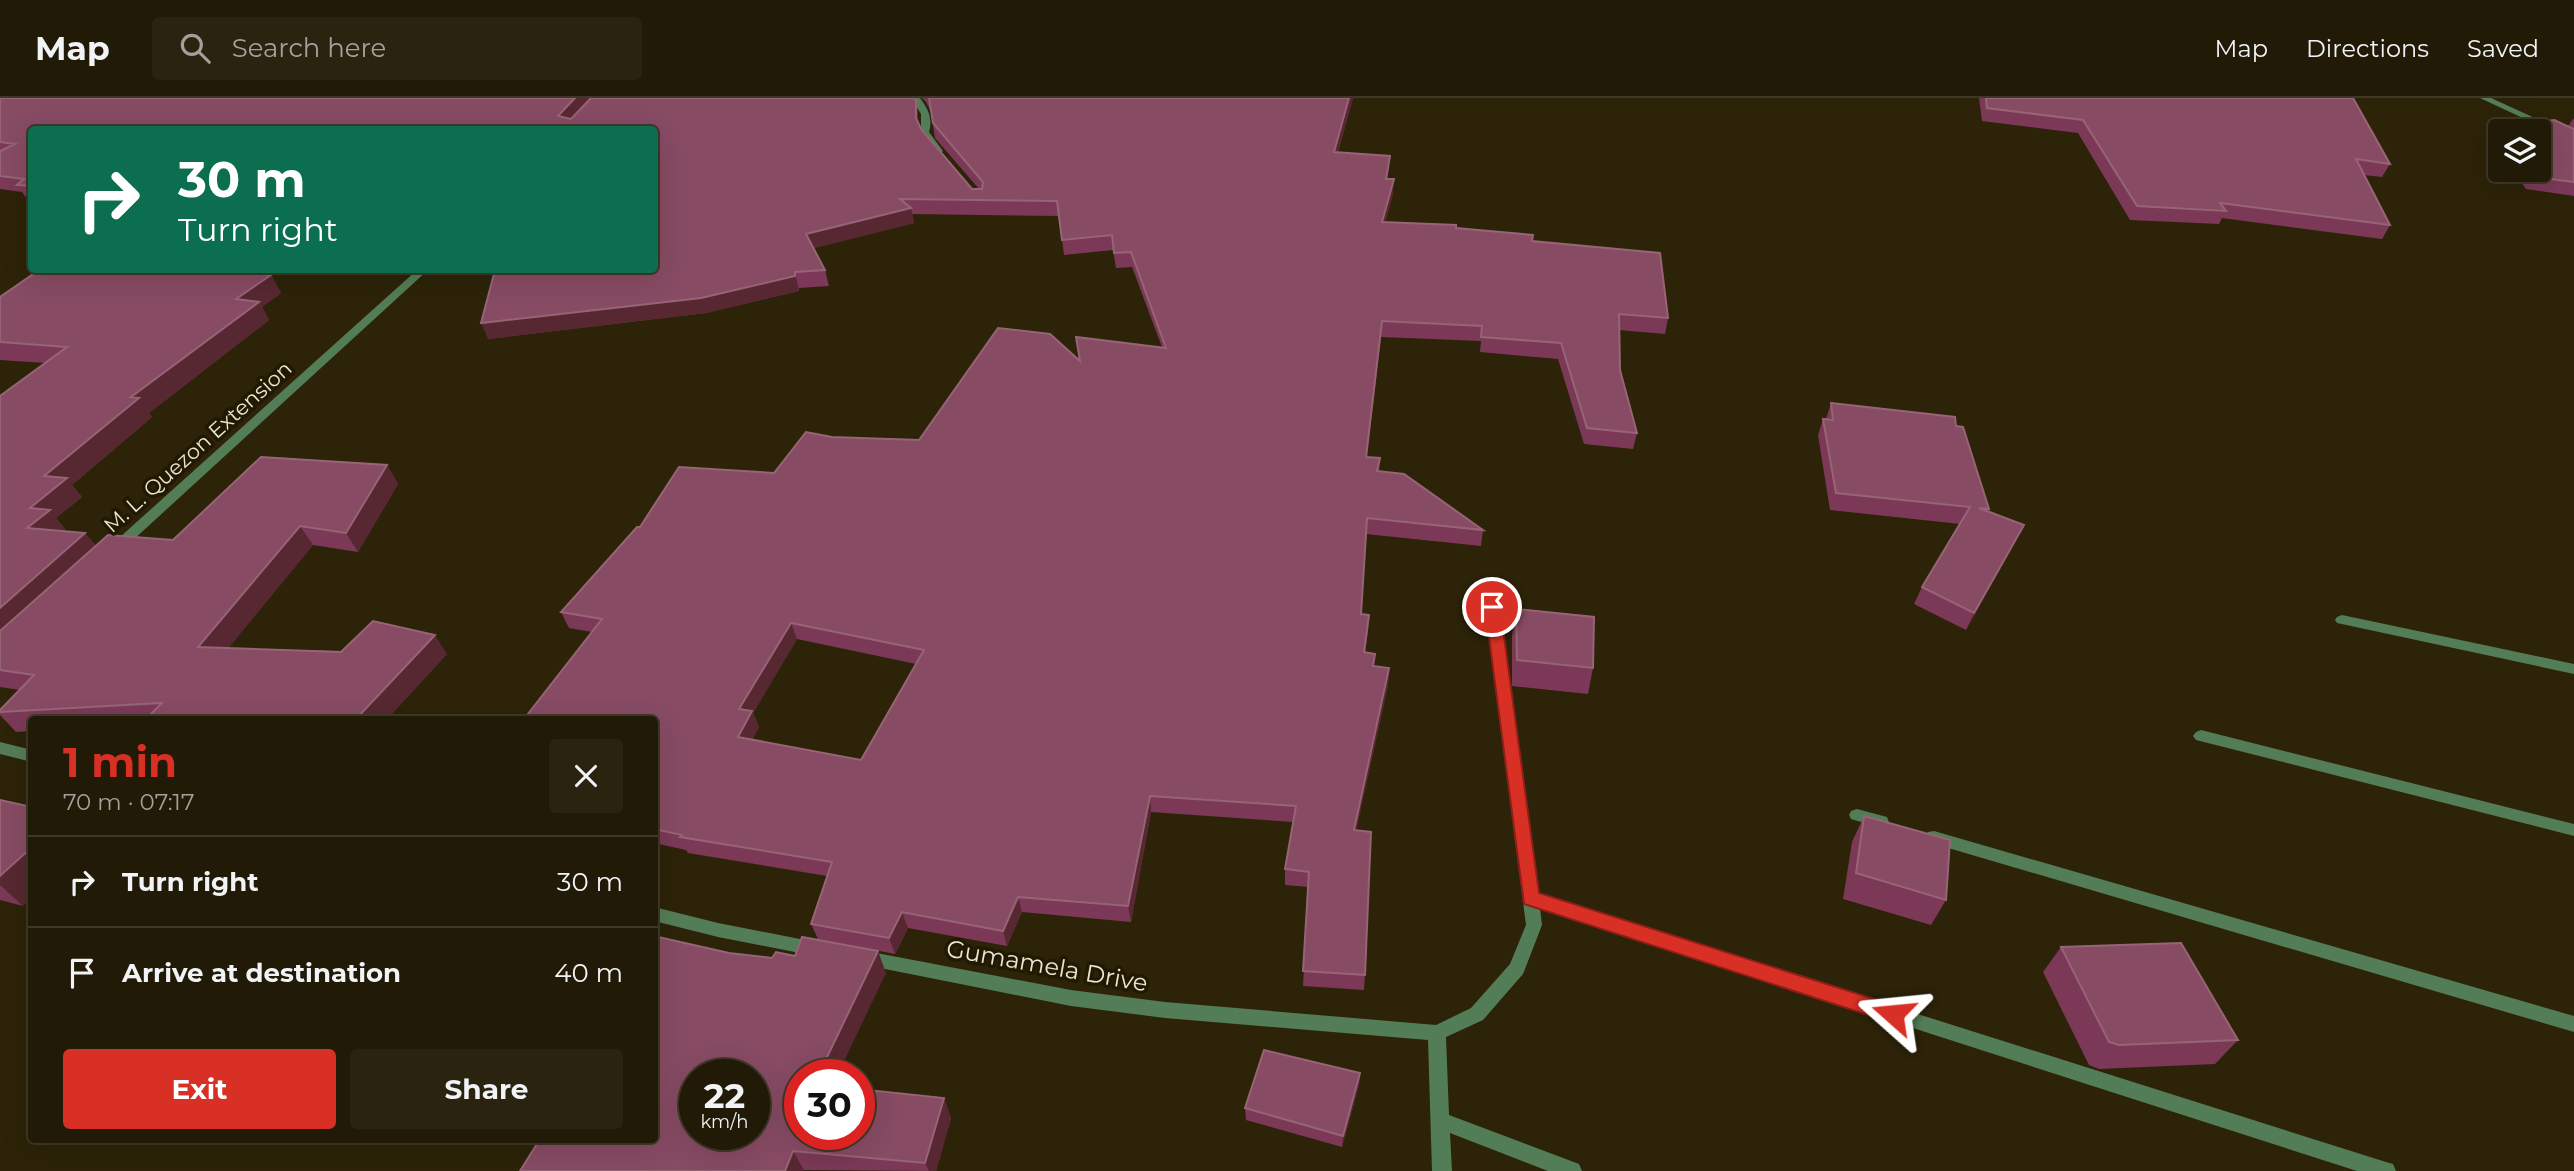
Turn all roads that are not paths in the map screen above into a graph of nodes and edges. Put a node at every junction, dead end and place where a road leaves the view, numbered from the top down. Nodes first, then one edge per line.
1 (915, 98) edge
2 (2484, 98) edge
3 (2574, 139) edge
4 (946, 160) edge
5 (420, 273) edge
6 (103, 560) edge
7 (1492, 607) dead end
8 (2342, 620) dead end
9 (2574, 669) edge
10 (2201, 736) dead end
11 (0, 748) edge
12 (28, 755) edge
13 (1857, 815) dead end
14 (1896, 827) edge
15 (2574, 830) edge
16 (1923, 834) edge
17 (1530, 898) junction
18 (658, 915) edge
19 (827, 951) edge
20 (854, 956) edge
21 (2574, 1024) edge
22 (1437, 1034) junction
23 (1441, 1121) junction
24 (1442, 1171) edge
25 (1572, 1171) edge
26 (2386, 1171) edge

1 - 4 street
2 - 3 street
5 - 6 street, M. L. Quezon Extension
7 - 17 street
8 - 9 street
10 - 15 street
11 - 12 street
13 - 14 street
16 - 21 street
17 - 22 street
17 - 26 street
18 - 19 street
20 - 22 street, Gumamela Drive
22 - 23 street
23 - 24 street
23 - 25 street

